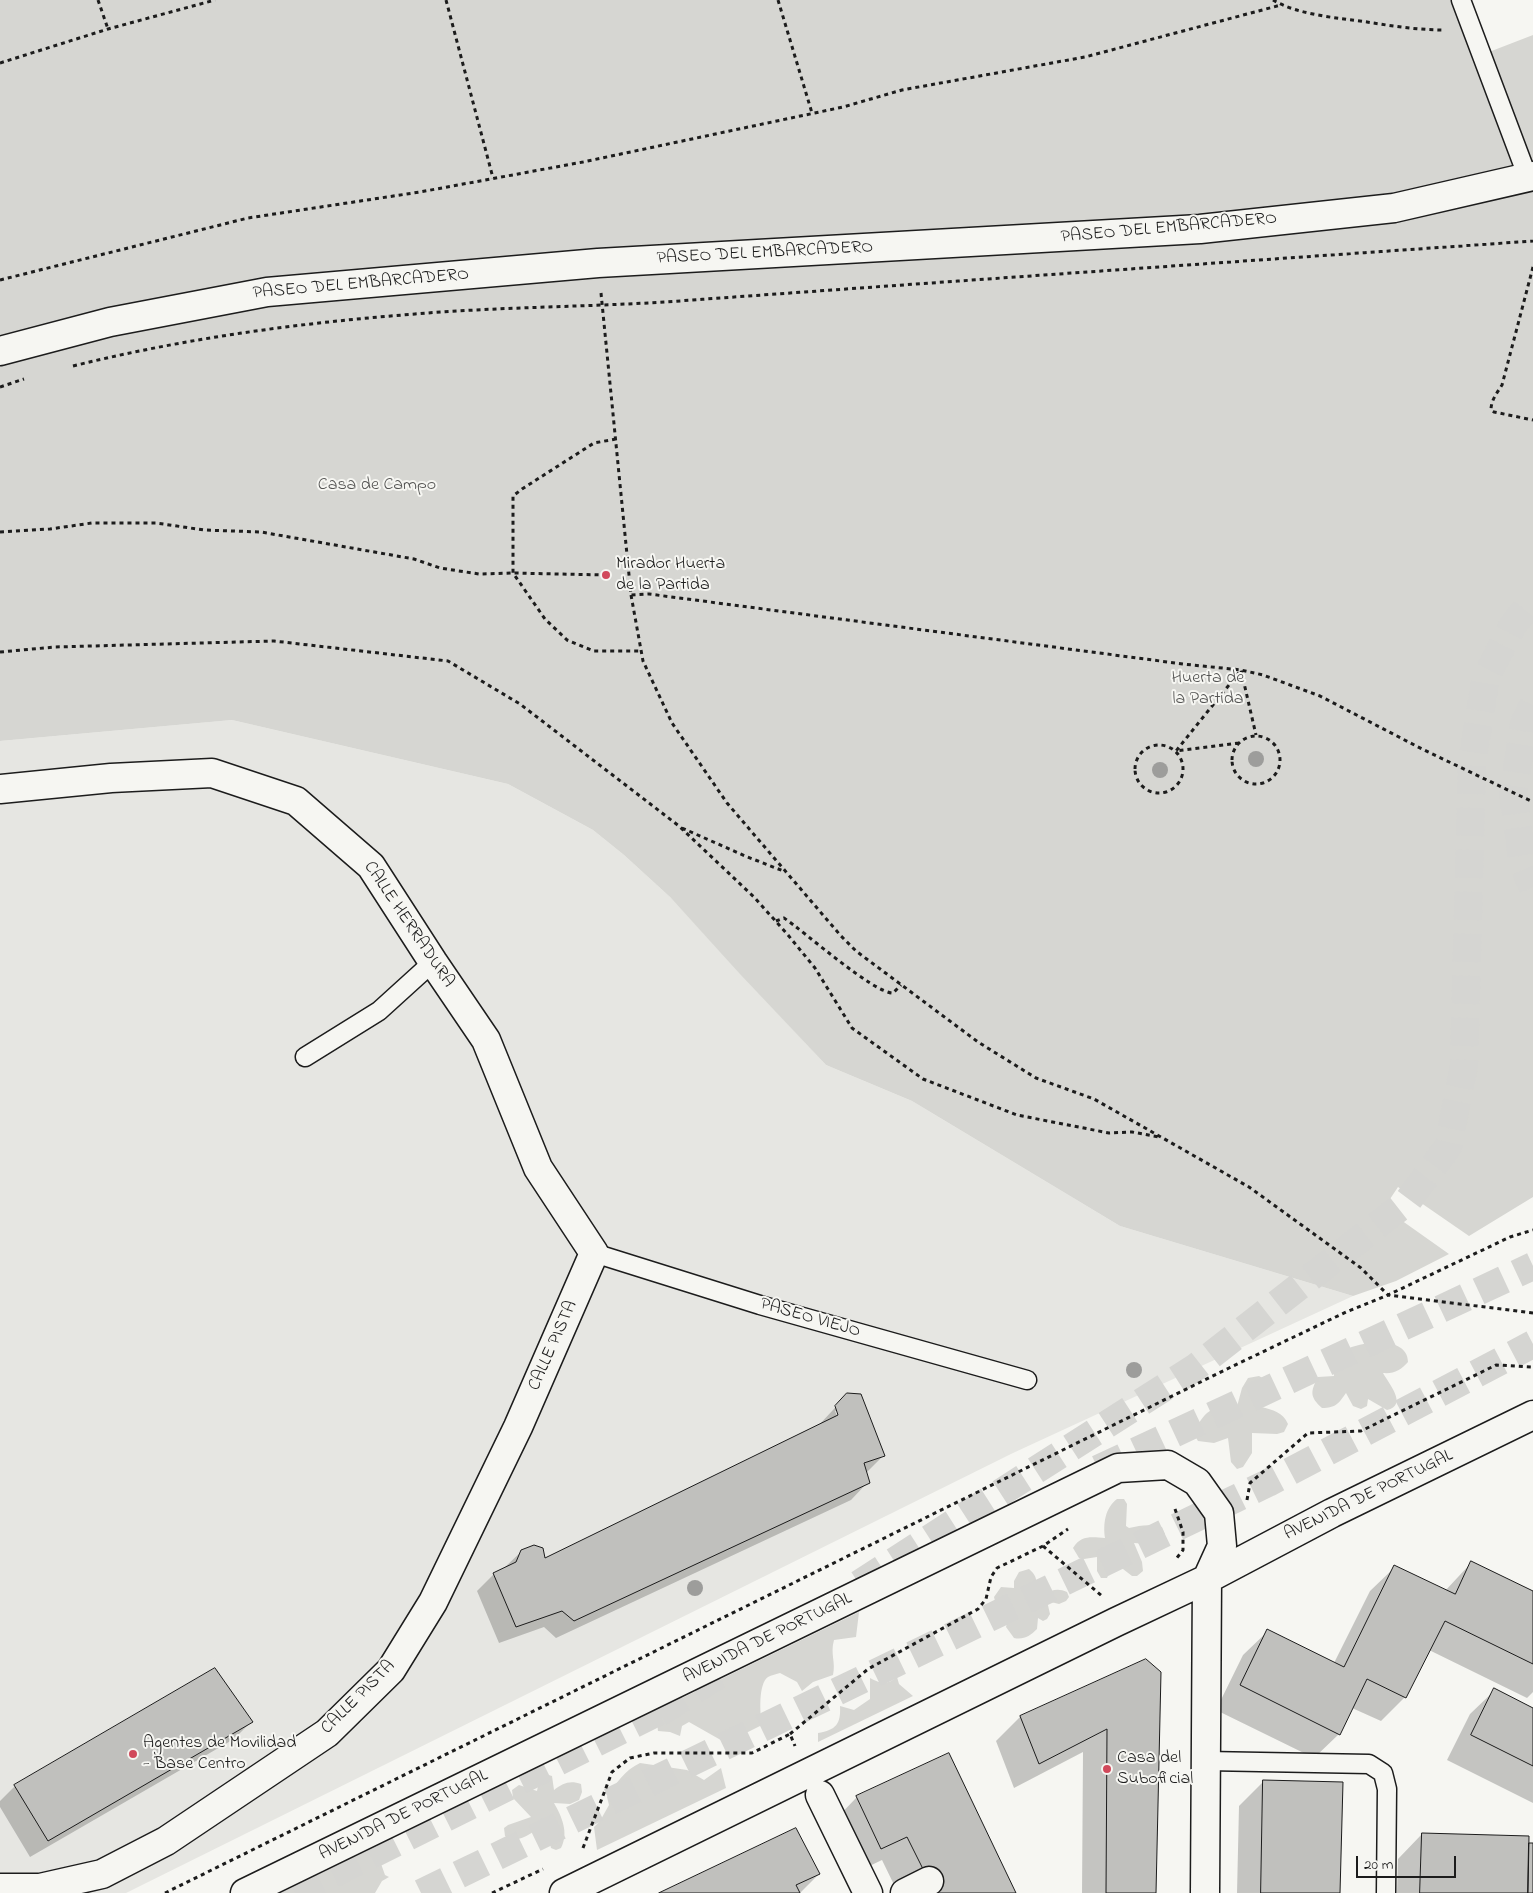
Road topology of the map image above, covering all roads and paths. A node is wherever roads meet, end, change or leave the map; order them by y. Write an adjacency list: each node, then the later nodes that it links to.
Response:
1 (98, 0): 8 (path)
2 (215, 0): 8 (path)
3 (446, 0): 13 (path)
4 (778, 0): 11 (path)
5 (1273, 0): 7 (path)
6 (1461, 0): 9 (lane)
7 (1281, 5): 9 (path); 11 (path)
8 (108, 29): 10 (path)
9 (1474, 30): 12 (lane)
10 (0, 63)
11 (812, 113): 13 (path)
12 (1530, 177): 15 (street, PASEO DEL EMBARCADERO)
13 (493, 178): 17 (path)
14 (1533, 241): 18 (path)
15 (598, 263): 18 (path); 19 (street, PASEO DEL EMBARCADERO)
16 (1533, 267): 23 (path)
17 (0, 280)
18 (603, 306): 20 (path); 24 (path)
19 (0, 351)
20 (70, 367)
21 (32, 377): 22 (path)
22 (0, 387)
23 (1533, 420)
24 (616, 440): 26 (path); 28 (path)
25 (0, 532): 26 (path)
26 (513, 572): 27 (path); 30 (path)
27 (606, 575)
28 (631, 595): 30 (path); 31 (path)
29 (0, 652): 37 (path)
30 (641, 652): 38 (path)
31 (1241, 670): 32 (path); 34 (path); 36 (path)
32 (1256, 735): 33 (path); 33 (path)
33 (1239, 743): 34 (path)
34 (1176, 751): 34 (path)
35 (0, 789): 40 (street, CALLE HERRADURA)
36 (1533, 802)
37 (679, 826): 38 (path); 39 (path)
38 (788, 872): 41 (path)
39 (776, 921): 41 (path); 43 (path)
40 (433, 962): 42 (lane); 45 (street, CALLE HERRADURA)
41 (901, 985): 43 (path)
42 (305, 1057)
43 (1158, 1137): 46 (path)
44 (1533, 1230): 46 (path)
45 (594, 1253): 49 (lane, PASEO VIEJO); 65 (street, CALLE PISTA)
46 (1388, 1295): 47 (path); 66 (path)
47 (1533, 1313)
48 (1533, 1367): 52 (path)
49 (1027, 1380)
50 (1533, 1415): 56 (street, AVENIDA DE PORTUGAL)
51 (1173, 1506): 55 (path)
52 (1246, 1509)
53 (1070, 1528): 54 (path)
54 (1042, 1546): 57 (path); 58 (path)
55 (1171, 1564)
56 (1207, 1579): 60 (street); 67 (street, AVENIDA DE PORTUGAL); 69 (street, AVENIDA DE PORTUGAL)
57 (1111, 1592)
58 (790, 1734): 59 (path); 62 (path)
59 (796, 1748)
60 (1206, 1761): 72 (street); 73 (lane)
61 (820, 1795): 70 (street)
62 (582, 1850)
63 (549, 1866): 68 (path)
64 (930, 1881): 71 (street)
65 (0, 1888)
66 (165, 1893)
67 (245, 1893)
68 (492, 1893)
69 (564, 1893)
70 (868, 1893)
71 (905, 1893)
72 (1205, 1893)
73 (1386, 1893)

